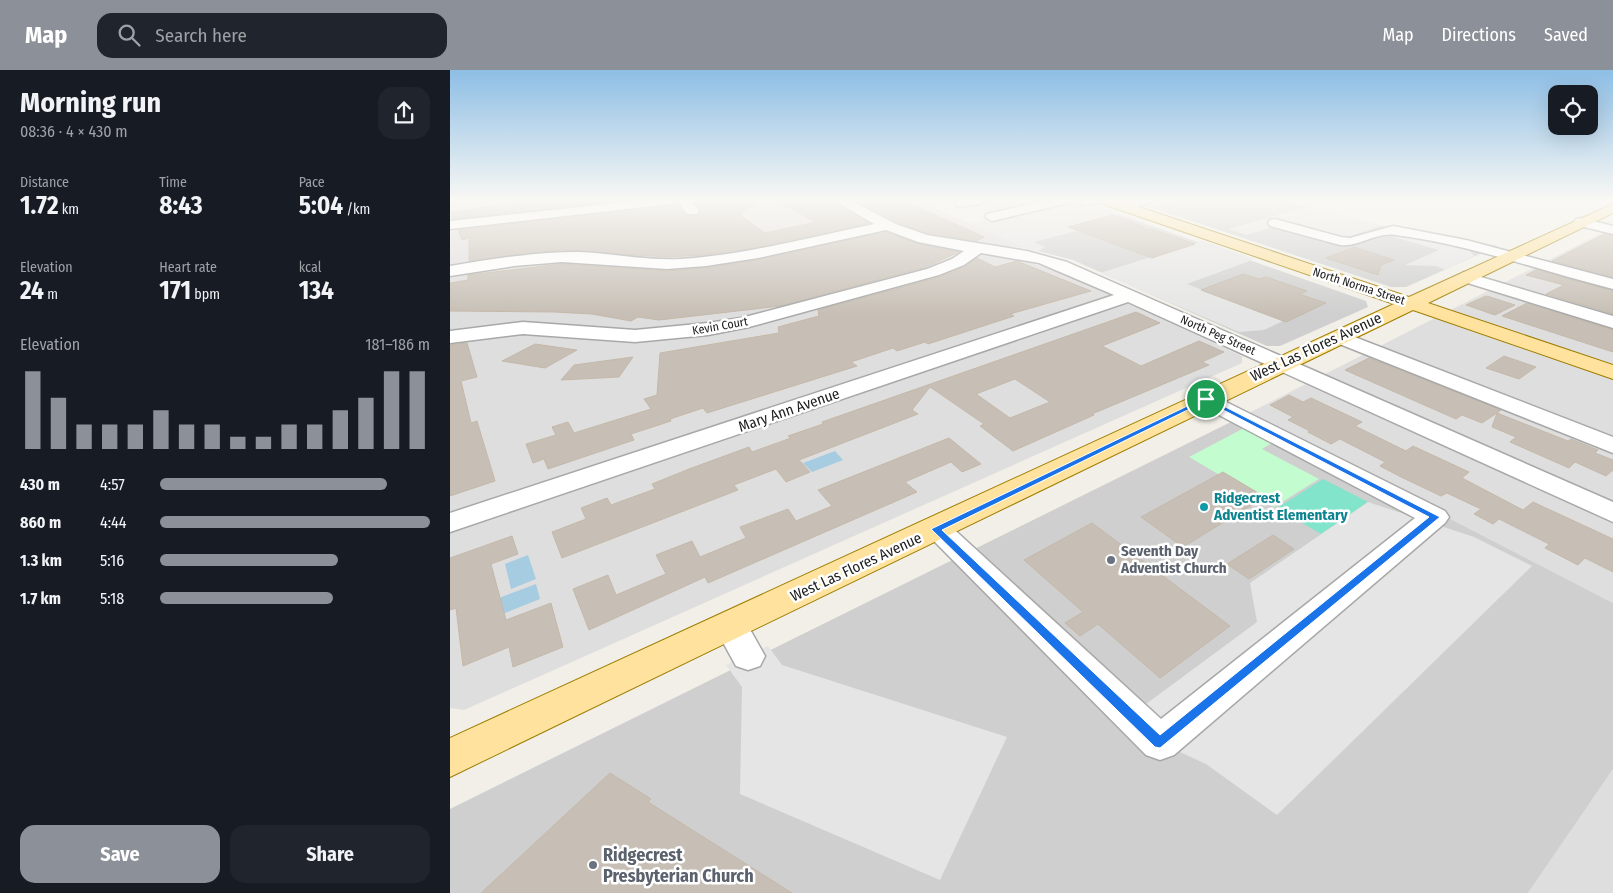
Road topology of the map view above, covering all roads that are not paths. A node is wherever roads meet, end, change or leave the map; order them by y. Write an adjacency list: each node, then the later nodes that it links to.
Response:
1 (826, 238): 10 (street)
2 (922, 238): 8 (street, North Peg Street)
3 (1212, 238): 14 (main road, North Norma Street)
4 (1331, 238): 5 (street)
5 (1361, 238)
6 (1437, 238): 9 (street)
7 (1547, 238): 9 (main road, West Las Flores Avenue)
8 (979, 248): 13 (street, North Peg Street); 17 (street, Kevin Court)
9 (1510, 256): 11 (main road, West Las Flores Avenue); 12 (street)
10 (450, 271)
11 (1464, 277): 14 (main road, West Las Flores Avenue); 15 (street)
12 (1613, 284)
13 (1128, 296): 18 (street, North Peg Street); 23 (street, Mary Ann Avenue)
14 (1410, 302): 16 (main road, West Las Flores Avenue); 19 (main road, North Norma Street)
15 (1613, 322)
16 (1339, 336): 18 (main road, West Las Flores Avenue); 21 (street)
17 (450, 337)
18 (1282, 364): 20 (main road, West Las Flores Avenue); 22 (street, North Peg Street)
19 (1613, 372)
20 (1206, 399): 24 (main road, West Las Flores Avenue); 24 (street)
21 (1613, 446)
22 (1613, 513)
23 (450, 523)
24 (936, 529): 25 (main road, West Las Flores Avenue)
25 (730, 626): 26 (street); 27 (main road, West Las Flores Avenue)
26 (748, 656)
27 (450, 758)

